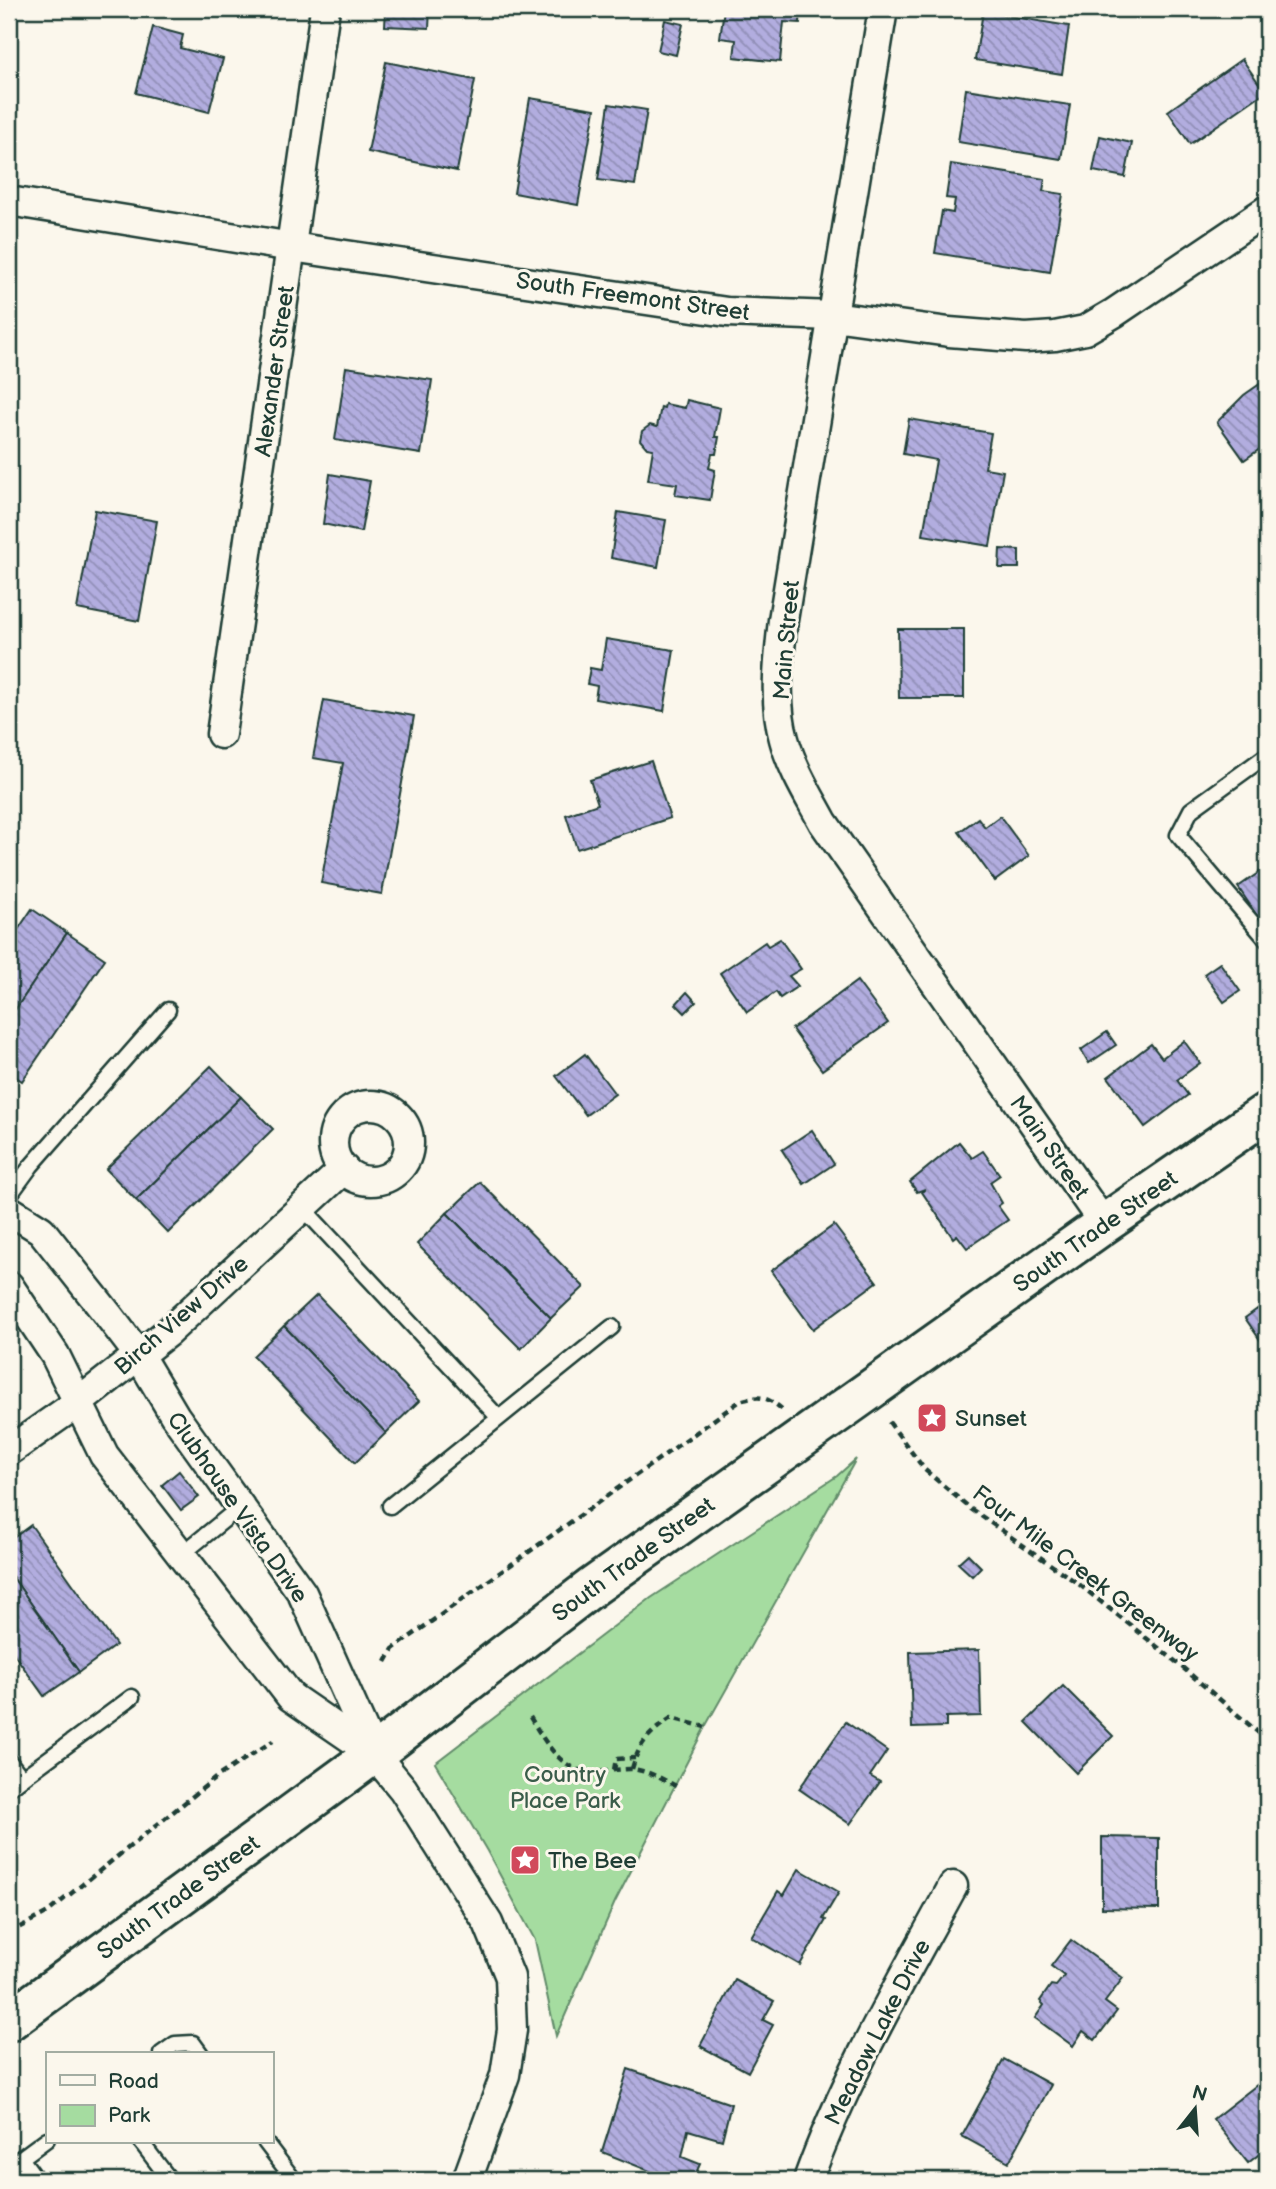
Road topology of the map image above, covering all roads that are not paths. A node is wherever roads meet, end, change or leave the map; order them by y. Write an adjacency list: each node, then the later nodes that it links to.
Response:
1 (325, 9): 5 (street, Alexander Street)
2 (883, 9): 6 (street, Main Street)
3 (9, 201): 5 (street, South Freemont Street)
4 (1267, 210): 6 (street, South Freemont Street)
5 (292, 247): 6 (street, South Freemont Street); 7 (street, Alexander Street)
6 (833, 316): 16 (street, Main Street)
7 (221, 734)
8 (1267, 755): 9 (lane)
9 (1267, 940)
10 (168, 1010): 13 (lane)
11 (1267, 1112): 16 (main road, South Trade Street)
12 (344, 1169): 14 (street, Birch View Drive)
13 (9, 1196)
14 (302, 1207): 19 (street, Birch View Drive); 21 (lane)
15 (9, 1210): 19 (street, Clubhouse Vista Drive)
16 (1104, 1224): 27 (main road, South Trade Street)
17 (9, 1286): 20 (street)
18 (612, 1327): 21 (lane)
19 (138, 1354): 20 (street, Birch View Drive); 24 (street, Clubhouse Vista Drive)
20 (79, 1402): 22 (street, Birch View Drive); 25 (street)
21 (498, 1417): 23 (lane)
22 (9, 1451)
23 (390, 1506)
24 (240, 1507): 25 (lane); 27 (street, Clubhouse Vista Drive)
25 (180, 1555): 27 (street)
26 (132, 1697): 29 (lane)
27 (374, 1754): 32 (main road, South Trade Street); 43 (street)
28 (9, 1761): 29 (lane)
29 (22, 1779): 30 (lane)
30 (9, 1788)
31 (953, 1886): 44 (street, Meadow Lake Drive)
32 (9, 2021)
33 (164, 2052): 34 (lane)
34 (200, 2052)
35 (46, 2140): 38 (lane)
36 (143, 2144): 41 (lane)
37 (267, 2144): 42 (lane)
38 (21, 2158): 39 (lane); 40 (lane)
39 (9, 2167)
40 (37, 2180)
41 (170, 2180)
42 (294, 2180)
43 (467, 2180)
44 (808, 2180)

